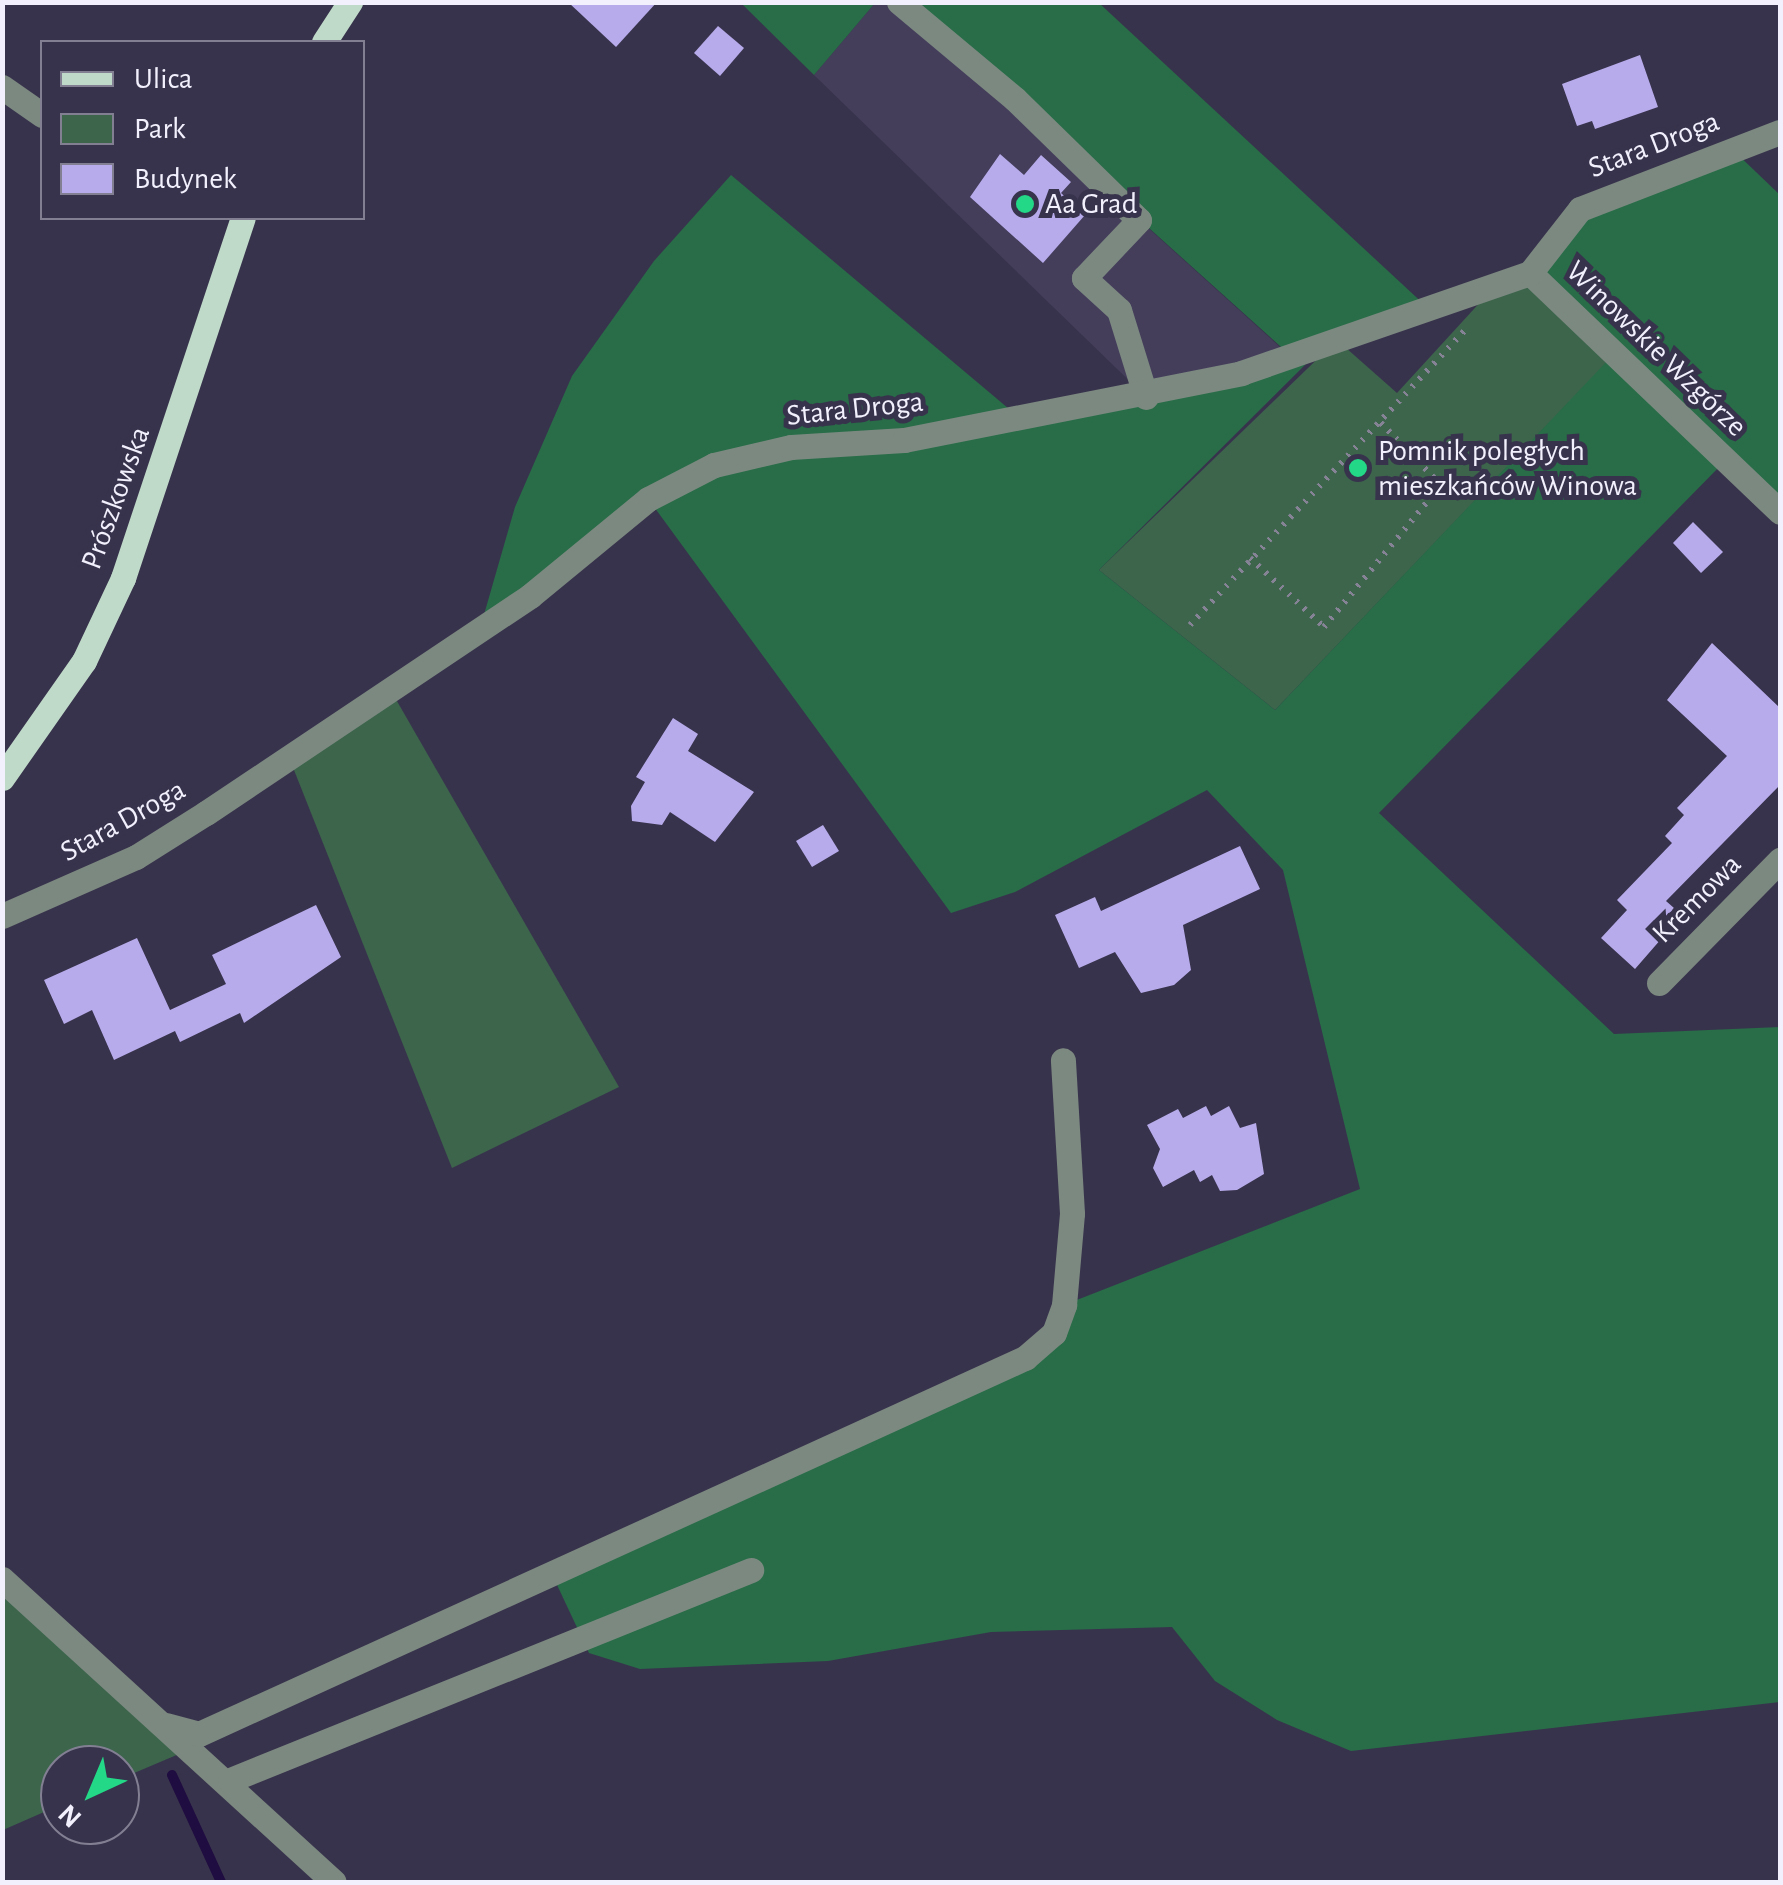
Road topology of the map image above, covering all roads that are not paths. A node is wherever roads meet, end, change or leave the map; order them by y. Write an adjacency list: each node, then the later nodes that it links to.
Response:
1 (350, 2): 3 (main road)
2 (899, 2): 9 (street)
3 (325, 40)
4 (2, 87): 5 (street)
5 (40, 113)
6 (1780, 132): 8 (street, Stara Droga)
7 (243, 220): 11 (main road, Prószkowska)
8 (1530, 273): 9 (street, Stara Droga); 10 (street, Winowskie Wzgórze)
9 (1146, 397): 13 (street, Stara Droga)
10 (1780, 512)
11 (2, 778)
12 (1780, 860): 14 (street, Kremowa)
13 (2, 916)
14 (1659, 983)
15 (1063, 1060): 18 (street)
16 (752, 1570): 19 (street)
17 (2, 1579): 18 (street)
18 (166, 1725): 19 (street)
19 (230, 1780): 20 (street)
20 (334, 1882)

